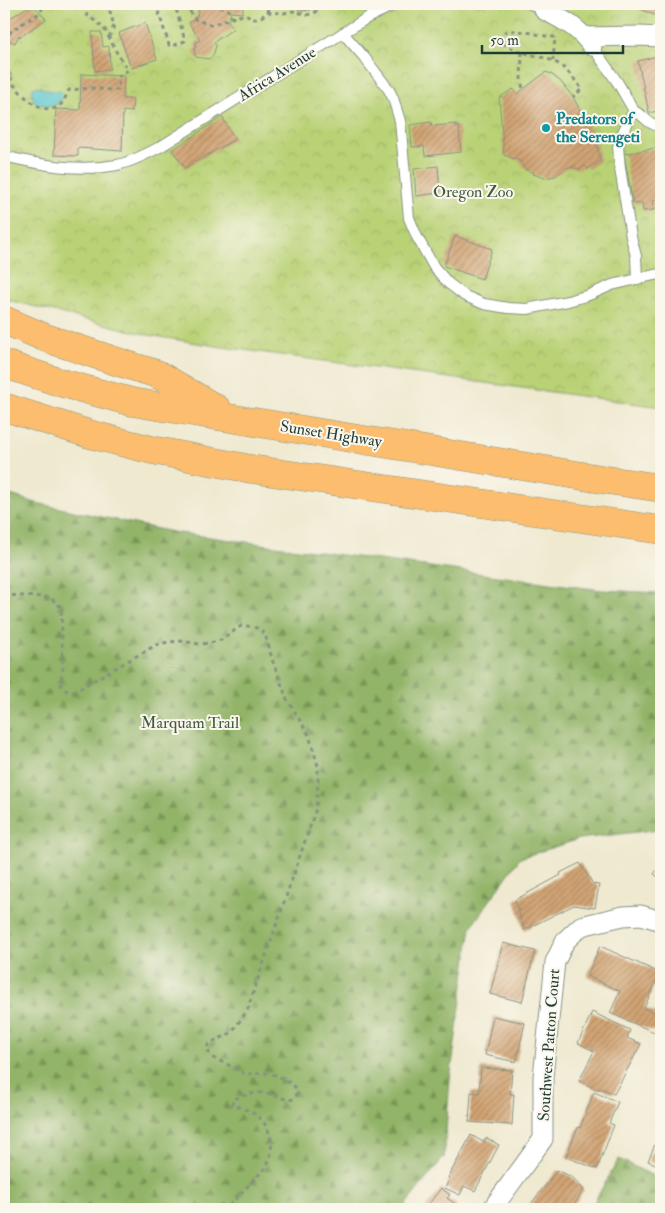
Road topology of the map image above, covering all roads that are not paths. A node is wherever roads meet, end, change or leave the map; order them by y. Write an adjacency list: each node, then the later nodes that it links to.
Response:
1 (396, 4): 3 (lane, Africa Avenue)
2 (538, 7): 4 (street)
3 (343, 33): 8 (lane, Africa Avenue); 10 (lane)
4 (584, 37): 5 (street); 6 (lane)
5 (661, 37)
6 (634, 111): 7 (lane); 10 (lane)
7 (661, 128)
8 (4, 156)
9 (661, 274): 10 (lane)
10 (637, 279)
11 (4, 320): 14 (highway)
12 (4, 364): 14 (highway, Sunset Highway)
13 (4, 408): 16 (highway)
14 (232, 418): 15 (highway, Sunset Highway)
15 (661, 488)
16 (661, 530)
17 (661, 921): 18 (street, Southwest Patton Court)
18 (492, 1209)

